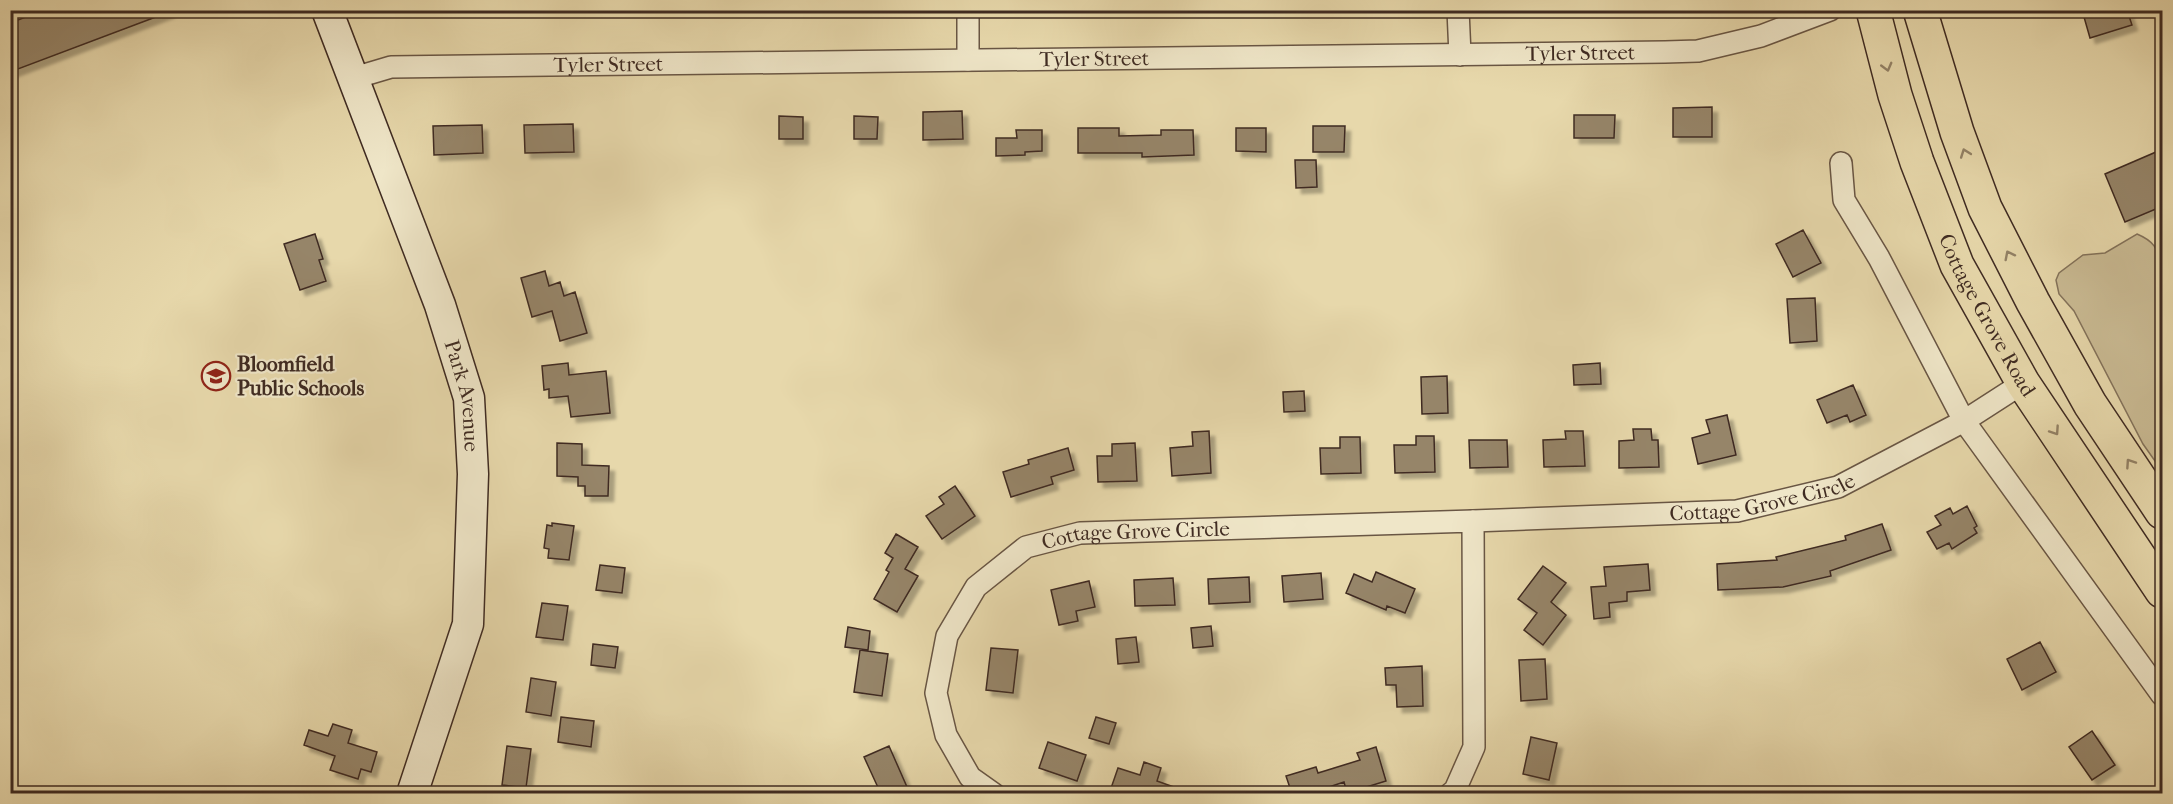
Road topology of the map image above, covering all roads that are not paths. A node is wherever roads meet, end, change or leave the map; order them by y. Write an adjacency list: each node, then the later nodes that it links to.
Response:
1 (327, 10): 9 (main road, Park Avenue)
2 (968, 10): 8 (street)
3 (1458, 10): 7 (street)
4 (1830, 10): 7 (street, Tyler Street)
5 (1873, 10): 11 (main road, Cottage Grove Road, one-way to 11)
6 (1920, 10): 13 (main road, one-way to 6)
7 (1460, 55): 8 (street, Tyler Street)
8 (968, 60): 9 (street, Tyler Street)
9 (354, 78): 17 (main road, Park Avenue)
10 (1841, 163): 12 (street)
11 (2023, 382): 12 (street, Cottage Grove Circle); 15 (main road, Cottage Grove Road, one-way to 15)
12 (1964, 421): 14 (street, Cottage Grove Circle); 16 (street)
13 (2163, 512)
14 (1473, 521): 18 (street, Cottage Grove Circle); 19 (street)
15 (2163, 591)
16 (2163, 695)
17 (412, 794)
18 (994, 794)
19 (1450, 794)

